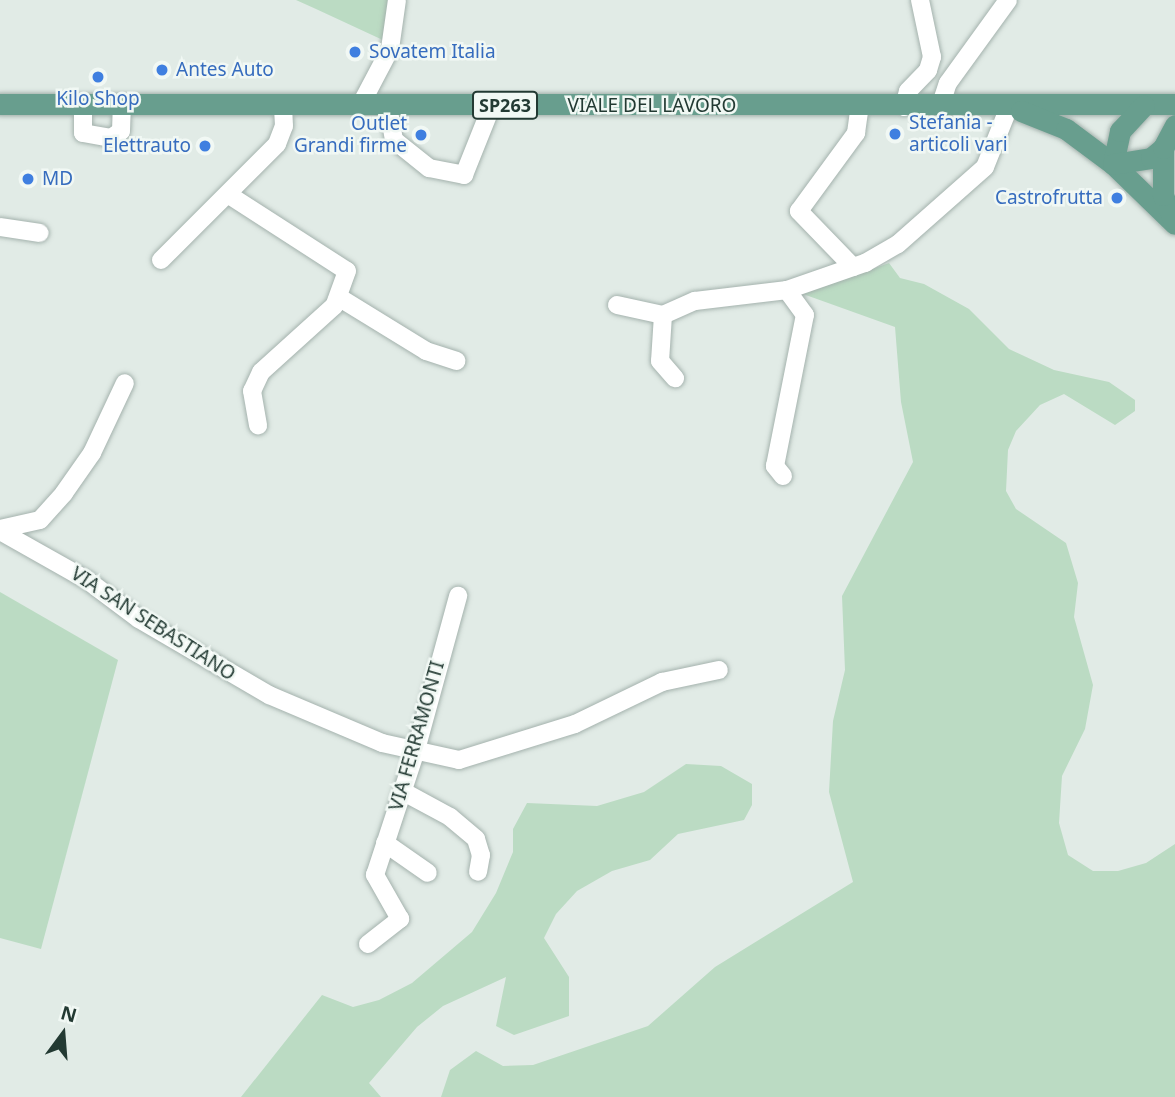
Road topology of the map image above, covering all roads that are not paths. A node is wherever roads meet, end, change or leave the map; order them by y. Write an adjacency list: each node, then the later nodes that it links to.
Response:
1 (397, 0): 10 (street)
2 (920, 0): 14 (street)
3 (1008, 0): 15 (street)
4 (0, 104): 7 (main road, VIALE DEL LAVORO / SP263)
5 (1144, 105): 6 (main road, SP263); 16 (main road, SP263); 19 (main road)
6 (1175, 105)
7 (83, 106): 8 (main road, VIALE DEL LAVORO / SP263); 8 (street)
8 (122, 106): 9 (main road, VIALE DEL LAVORO / SP263)
9 (283, 106): 10 (main road, VIALE DEL LAVORO / SP263); 20 (street)
10 (359, 106): 11 (main road, VIALE DEL LAVORO / SP263)
11 (388, 106): 12 (main road, VIALE DEL LAVORO / SP263); 12 (street)
12 (492, 106): 13 (main road, VIALE DEL LAVORO / SP263)
13 (860, 106): 14 (main road, VIALE DEL LAVORO / SP263); 25 (street)
14 (904, 107): 15 (main road, VIALE DEL LAVORO / SP263)
15 (940, 107): 16 (main road, VIALE DEL LAVORO / SP263)
16 (1009, 107): 19 (main road); 25 (street)
17 (1175, 125): 18 (main road)
18 (1163, 148): 19 (main road); 21 (main road)
19 (1114, 164): 21 (main road)
20 (229, 195): 24 (street); 27 (street)
21 (1175, 224)
22 (0, 227): 23 (street)
23 (40, 233)
24 (161, 260)
25 (853, 267): 26 (street)
26 (786, 289): 29 (street); 34 (street)
27 (340, 299): 30 (street); 33 (street)
28 (617, 305): 29 (street)
29 (663, 315): 31 (street)
30 (456, 362)
31 (675, 378)
32 (125, 383): 35 (street)
33 (258, 425)
34 (783, 475)
35 (0, 530): 38 (street, VIA SAN SEBASTIANO)
36 (458, 596): 38 (street, VIA FERRAMONTI)
37 (719, 670): 38 (street, VIA SAN SEBASTIANO)
38 (414, 755): 39 (street); 40 (street, VIA FERRAMONTI)
39 (433, 764)
40 (402, 791): 41 (street, VIA FERRAMONTI); 42 (street)
41 (385, 843): 43 (street); 44 (street, VIA FERRAMONTI)
42 (478, 872)
43 (428, 873)
44 (368, 944)

